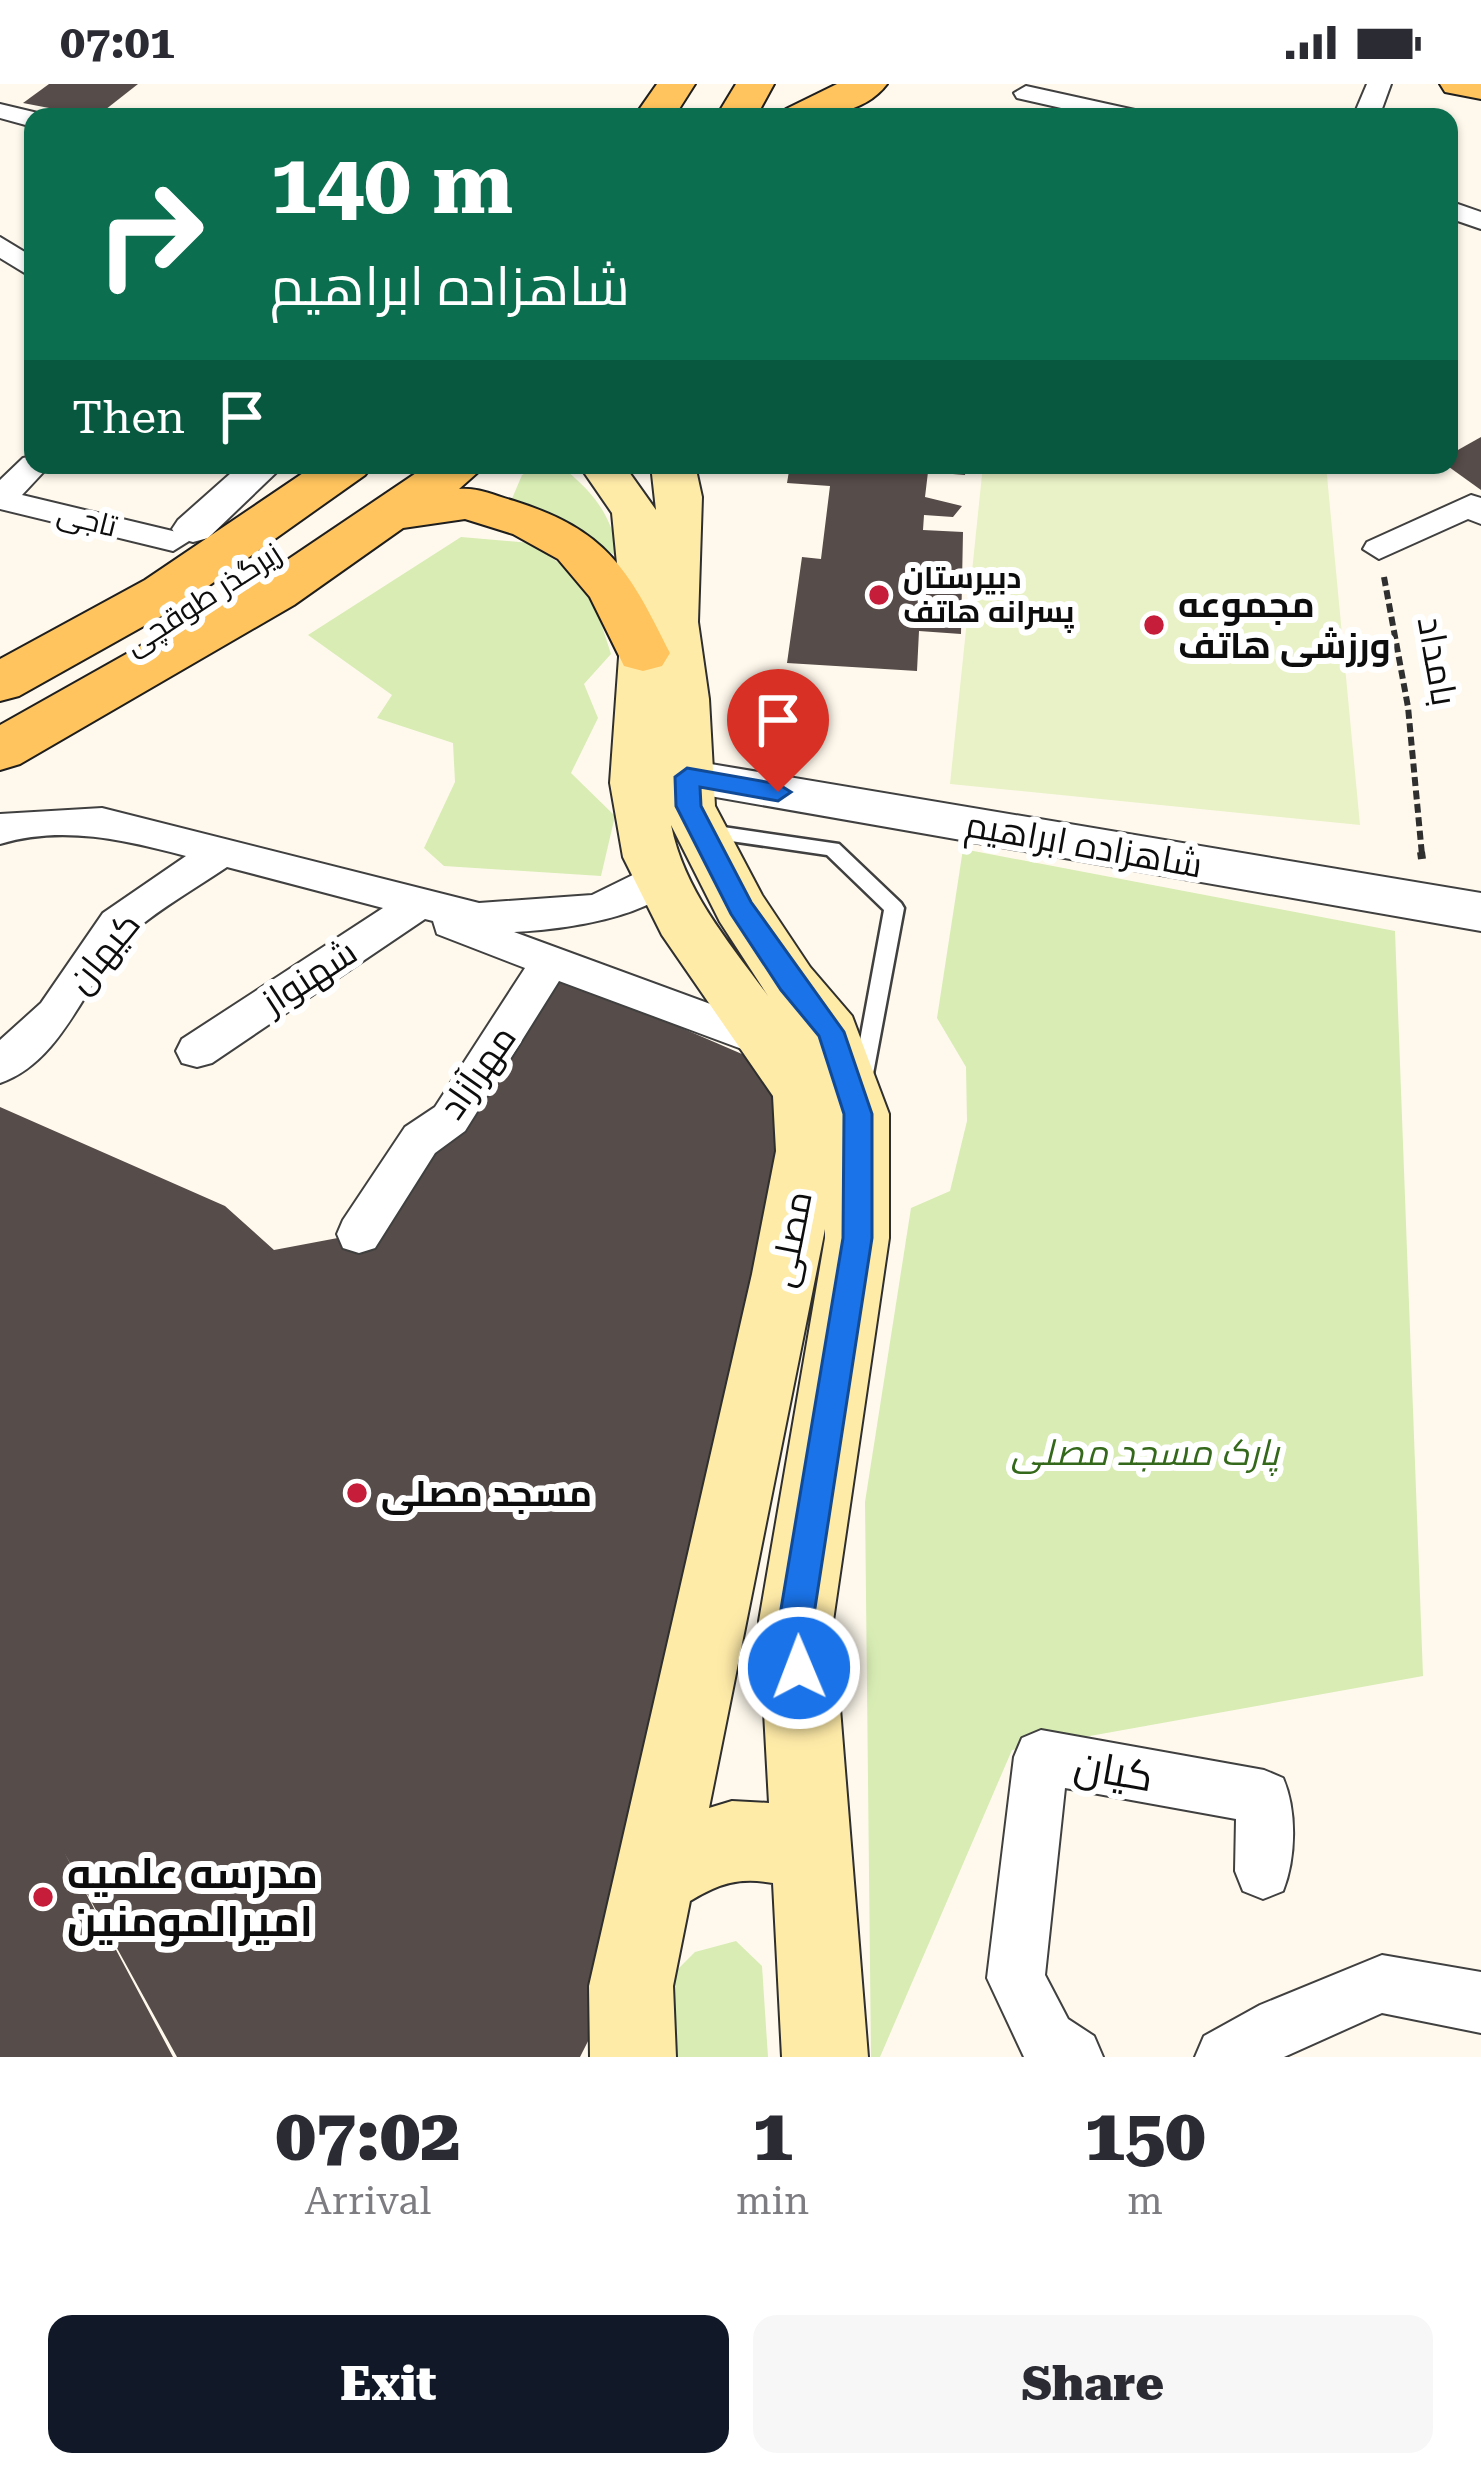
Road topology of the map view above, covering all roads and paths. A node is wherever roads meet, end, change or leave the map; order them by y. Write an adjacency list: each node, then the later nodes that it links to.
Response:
1 (19, 84): 7 (street)
2 (716, 84): 8 (main road)
3 (868, 84): 9 (main road)
4 (1460, 84): 5 (main road)
5 (1481, 87)
6 (1026, 93): 10 (street)
7 (0, 98)
8 (665, 104)
9 (819, 108)
10 (1094, 108)
11 (25, 474): 19 (street)
12 (254, 474): 21 (street)
13 (274, 474): 21 (main road)
14 (335, 474): 25 (main road)
15 (438, 474): 18 (main road)
16 (607, 474): 24 (main road, مصلی)
17 (675, 474): 28 (main road, مصلی)
18 (396, 490): 24 (main road); 26 (main road, زیرگذر طوقچی); 27 (main road)
19 (0, 499): 21 (street, تاجی)
20 (1481, 514): 22 (street)
21 (183, 535): 23 (main road)
22 (1378, 549): 32 (path, بامداد)
23 (0, 641)
24 (643, 653): 28 (main road, مصلی)
25 (0, 683)
26 (0, 721)
27 (0, 750)
28 (683, 828): 31 (street); 32 (street, شاهزاده ابراهیم); 35 (main road, مصلی); 38 (main road, مصلی); 38 (lane)
29 (0, 830): 30 (street)
30 (219, 854): 31 (street); 37 (street, کیهان)
31 (421, 902): 34 (street); 36 (street, شهنواز)
32 (1426, 902): 33 (street, شاهزاده ابراهیم)
33 (1481, 912)
34 (549, 964): 35 (street); 39 (street, مهرآزاد)
35 (769, 1043): 42 (main road, مصلی)
36 (197, 1051)
37 (0, 1066)
38 (858, 1114): 40 (main road, مصلی)
39 (359, 1234)
40 (814, 1857): 42 (main road); 47 (main road, مصلی)
41 (1263, 1871): 48 (street, کیان)
42 (656, 1876): 43 (main road, مصلی)
43 (631, 1986): 45 (street); 46 (main road, مصلی)
44 (1479, 2002): 49 (street)
45 (600, 2057)
46 (633, 2057)
47 (825, 2057)
48 (1073, 2057)
49 (1225, 2057)

